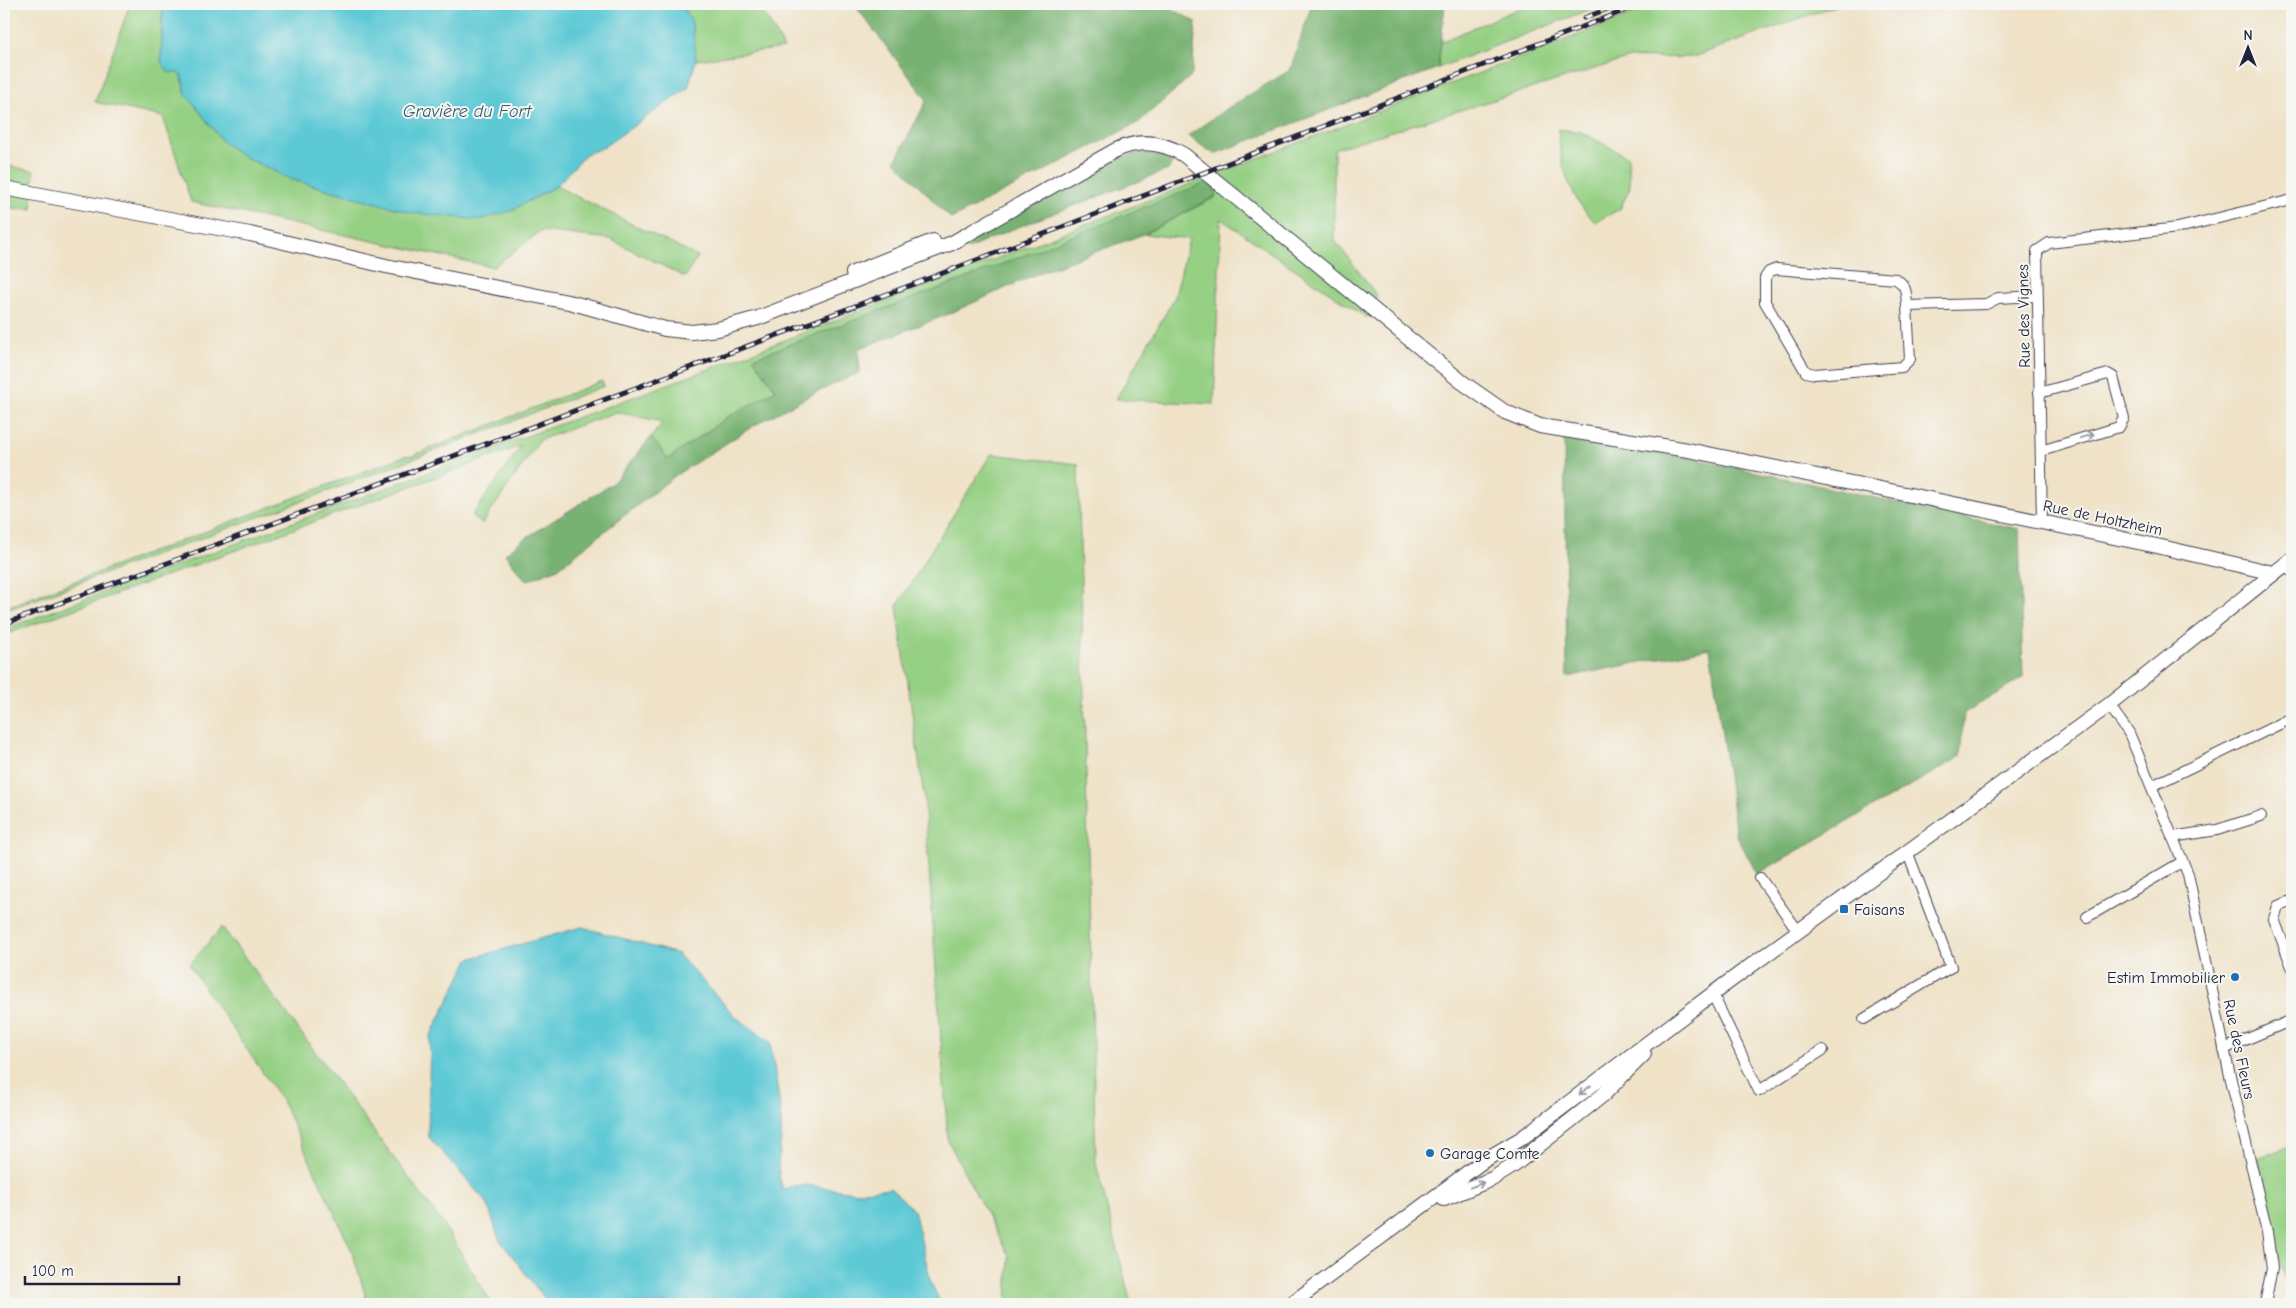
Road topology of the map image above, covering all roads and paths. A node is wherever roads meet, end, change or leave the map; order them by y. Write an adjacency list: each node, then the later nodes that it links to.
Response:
1 (4, 188): 4 (main road)
2 (4, 197): 4 (main road)
3 (2292, 201): 5 (street, Rue des Vignes)
4 (87, 203): 9 (main road, Rue de Holtzheim)
5 (2037, 296): 6 (street); 7 (street, Rue des Vignes)
6 (1907, 306): 6 (street)
7 (2039, 393): 8 (street, Rue des Vignes); 8 (street, one-way to 7)
8 (2041, 451): 9 (street, Rue des Vignes)
9 (2042, 522): 10 (main road, Rue de Holtzheim)
10 (2286, 567): 11 (main road)
11 (2109, 705): 13 (street, Rue des Fleurs); 16 (main road)
12 (2292, 718): 13 (street)
13 (2152, 786): 15 (street, Rue des Fleurs)
14 (2261, 816): 15 (street)
15 (2172, 837): 17 (street, Rue des Fleurs)
16 (1907, 851): 21 (main road); 24 (street)
17 (2182, 862): 20 (street); 26 (street, Rue des Fleurs)
18 (1760, 878): 21 (street)
19 (2292, 901): 22 (street)
20 (2087, 917)
21 (1798, 931): 23 (main road)
22 (2292, 967)
23 (1710, 995): 27 (street); 28 (main road)
24 (1864, 1019)
25 (2292, 1020): 26 (street)
26 (2224, 1049): 35 (street, Rue des Fleurs)
27 (1824, 1050)
28 (1609, 1080): 29 (main road, one-way to 29); 30 (main road)
29 (1552, 1115): 30 (main road); 31 (main road)
30 (1562, 1127): 32 (main road)
31 (1529, 1133): 32 (main road); 33 (main road)
32 (1538, 1146): 33 (main road, one-way to 32)
33 (1417, 1212): 34 (main road)
34 (1291, 1304)
35 (2265, 1304)

